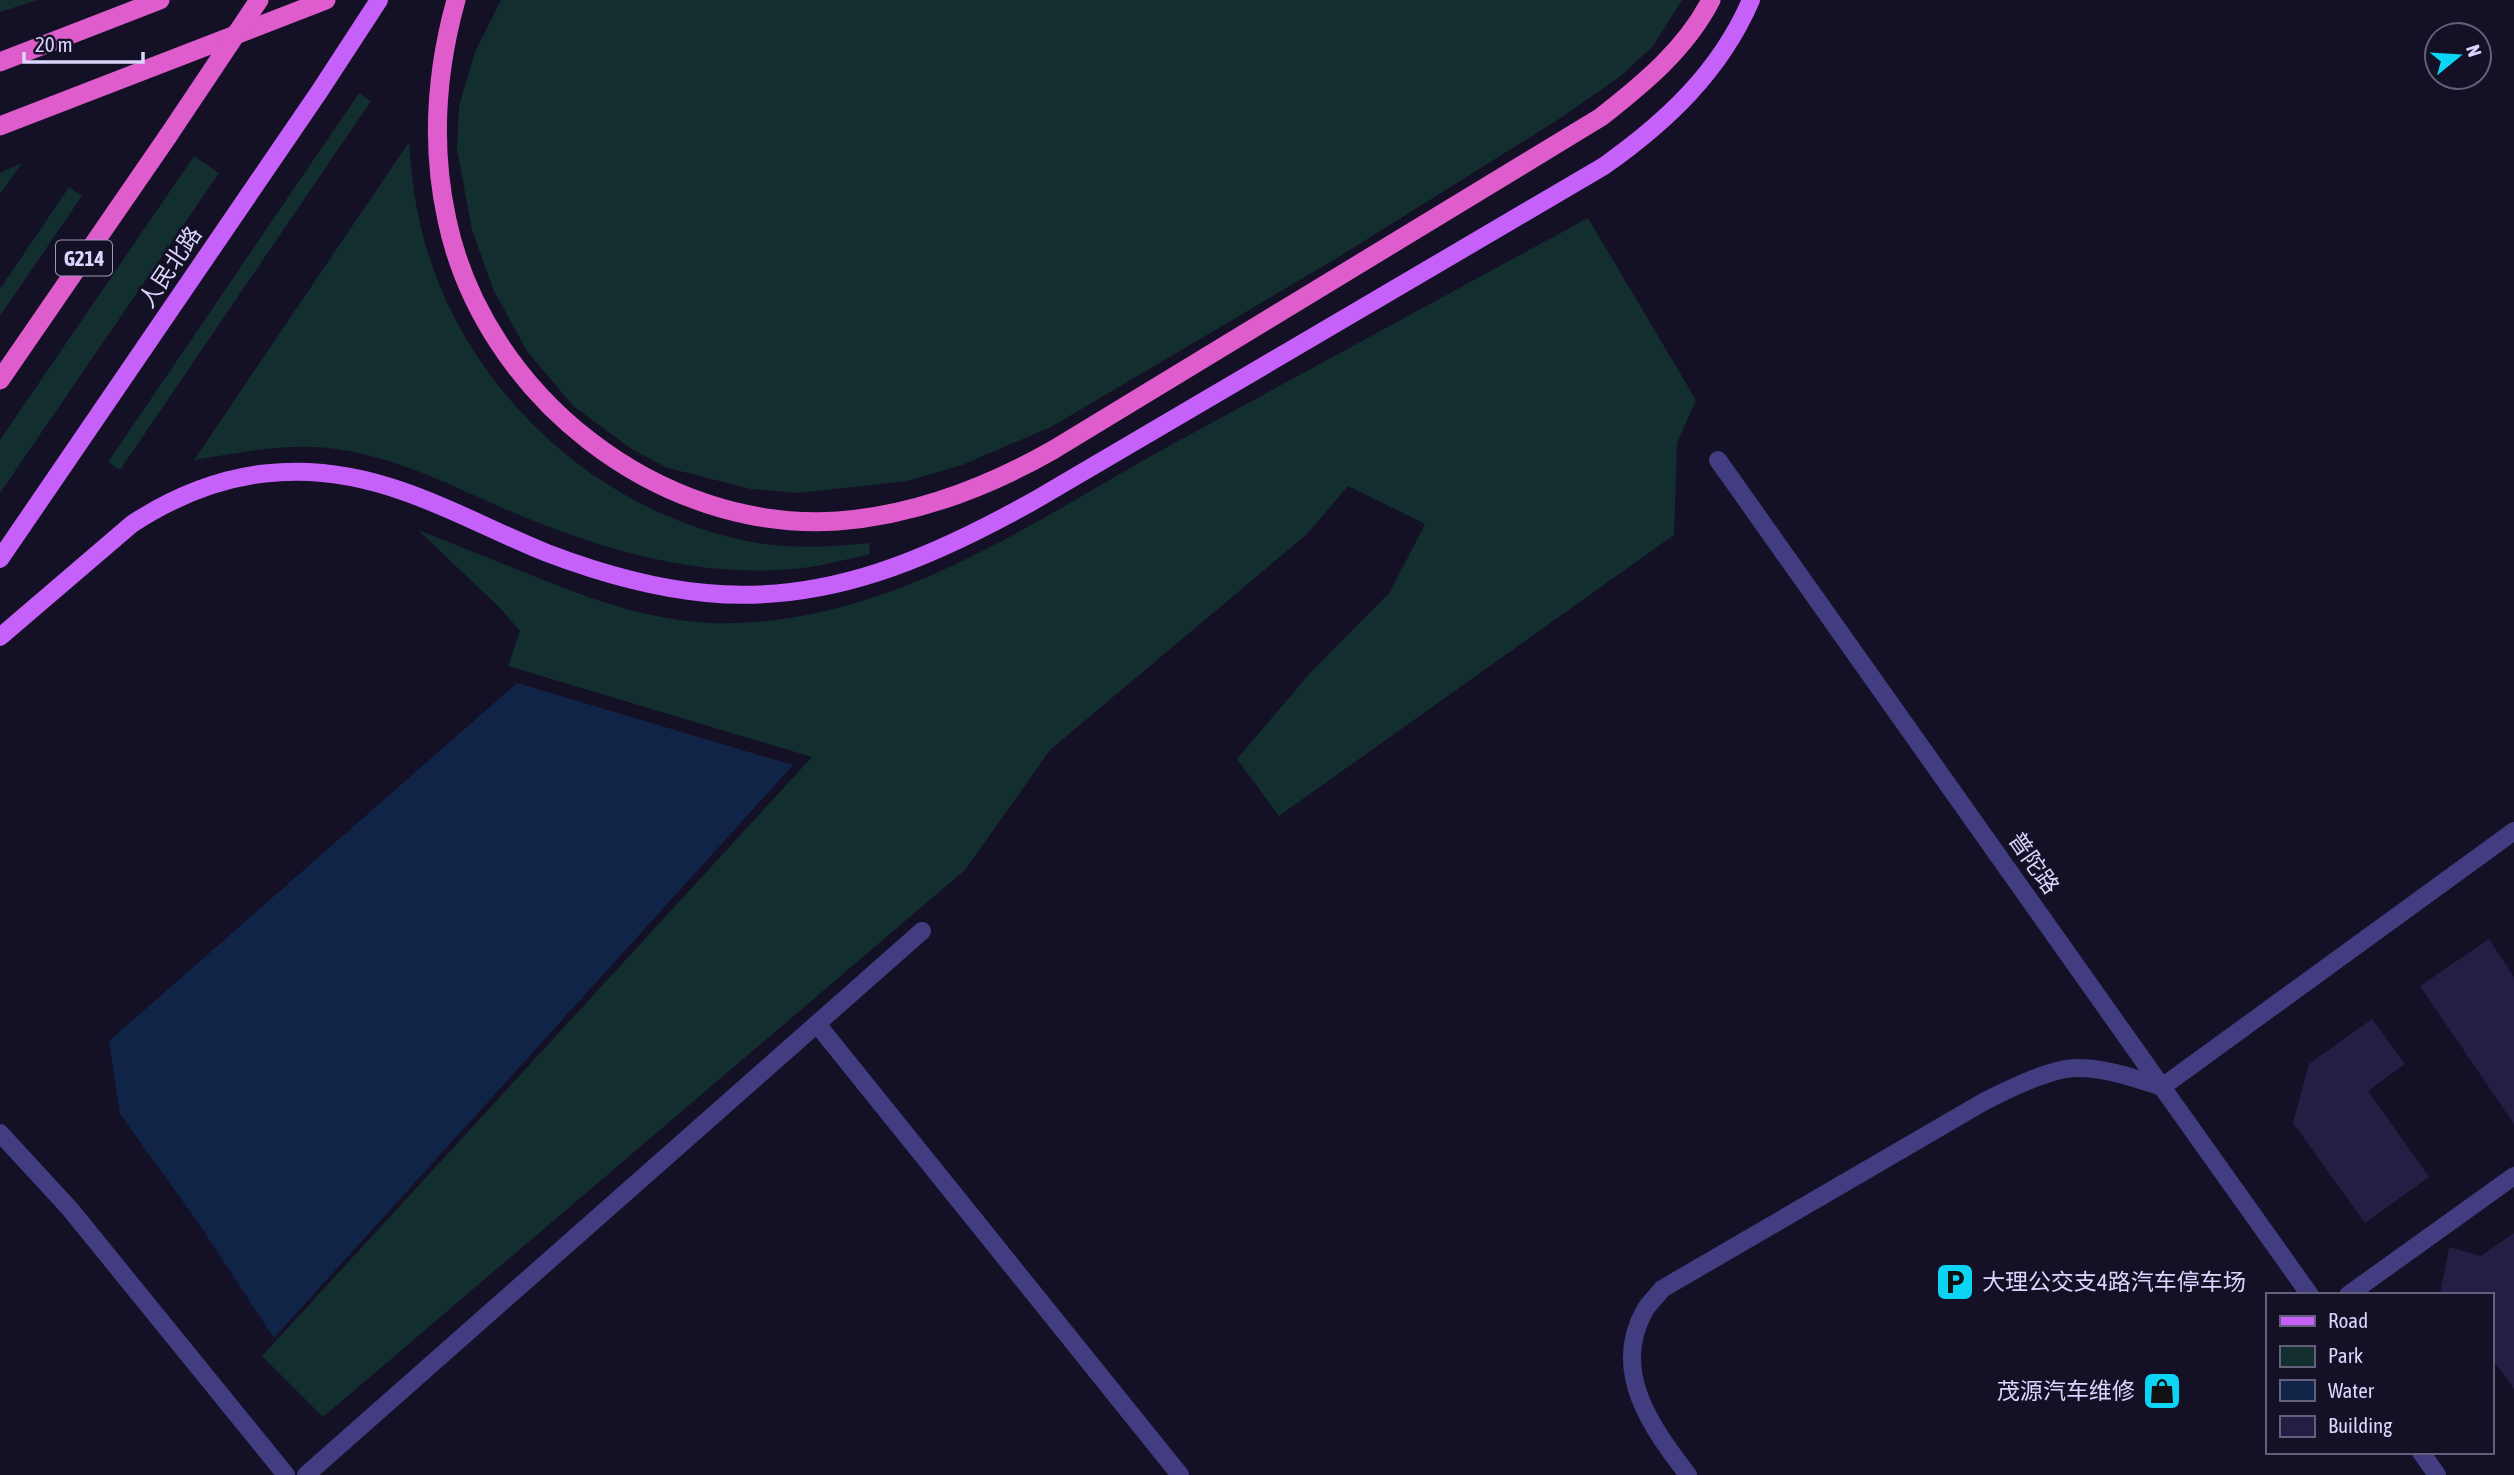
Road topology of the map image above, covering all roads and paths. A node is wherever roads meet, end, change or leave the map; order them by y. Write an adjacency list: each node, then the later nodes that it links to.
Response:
1 (160, 0): 8 (highway)
2 (260, 0): 10 (highway, G214, bridge)
3 (327, 0): 9 (highway)
4 (379, 0): 12 (main road, 人民北路)
5 (456, 0): 6 (highway)
6 (1711, 0)
7 (1751, 0): 13 (main road)
8 (0, 62)
9 (0, 126)
10 (0, 380)
11 (1718, 460): 17 (street, 普陀路)
12 (0, 559)
13 (0, 637)
14 (2514, 831): 17 (street)
15 (922, 931): 16 (street)
16 (817, 1024): 24 (street); 25 (street)
17 (2162, 1087): 20 (street, 普陀路); 26 (street)
18 (0, 1133): 23 (street)
19 (2514, 1176): 21 (street)
20 (2309, 1293)
21 (2351, 1293)
22 (2422, 1454): 27 (street)
23 (286, 1475)
24 (306, 1475)
25 (1180, 1475)
26 (1688, 1475)
27 (2437, 1475)

